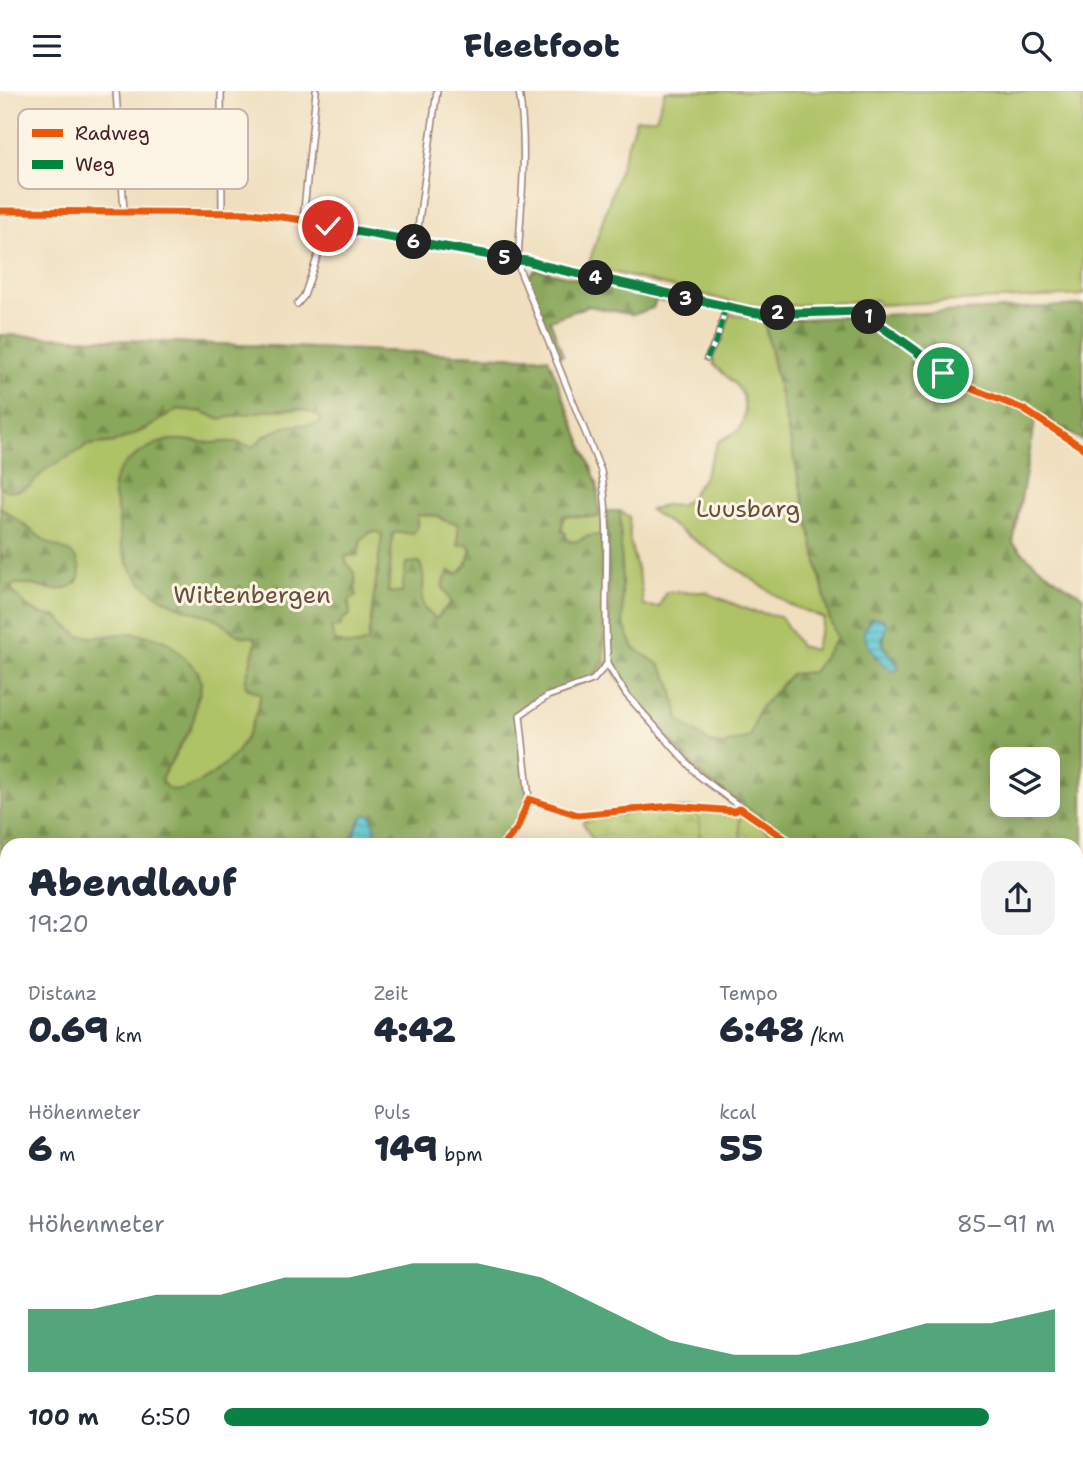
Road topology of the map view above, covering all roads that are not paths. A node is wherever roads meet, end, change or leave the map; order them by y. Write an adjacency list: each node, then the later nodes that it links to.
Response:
1 (116, 91): 6 (street)
2 (221, 91): 7 (street)
3 (316, 91): 13 (street)
4 (437, 91): 15 (street)
5 (519, 91): 16 (street)
6 (117, 109)
7 (221, 109)
8 (123, 189): 11 (street)
9 (222, 189): 12 (street)
10 (0, 211): 11 (street)
11 (124, 211): 12 (street)
12 (222, 213): 13 (street)
13 (303, 220): 14 (street)
14 (328, 226): 15 (street); 17 (street)
15 (416, 242): 16 (street)
16 (518, 260): 18 (street); 21 (street)
17 (297, 304)
18 (726, 307): 19 (street); 20 (street)
19 (707, 358)
20 (1083, 448)
21 (607, 664): 22 (street); 25 (street)
22 (529, 799): 23 (street); 24 (street)
23 (672, 806)
24 (509, 838)
25 (784, 838)

